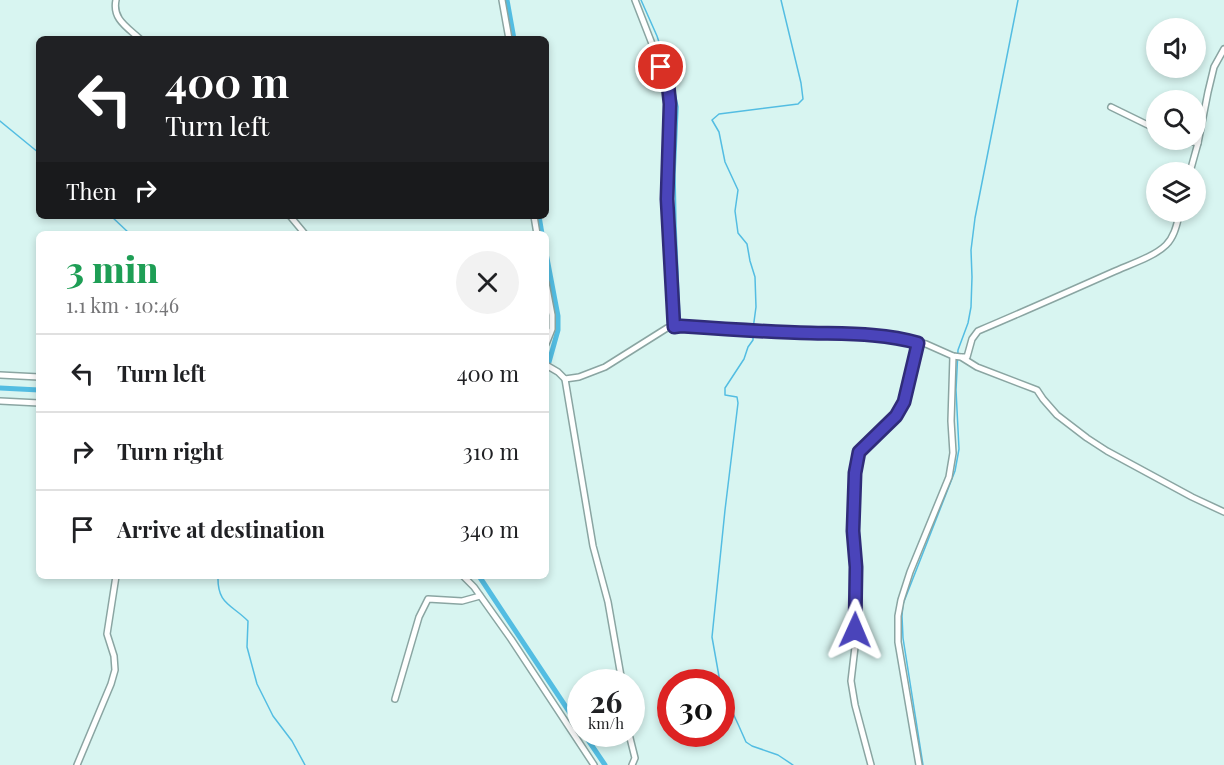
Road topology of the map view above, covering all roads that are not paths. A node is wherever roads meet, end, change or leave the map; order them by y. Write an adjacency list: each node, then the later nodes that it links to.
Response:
1 (116, 0): 4 (street)
2 (502, 0): 5 (street)
3 (635, 0): 14 (street)
4 (137, 36)
5 (508, 36)
6 (1224, 49): 7 (street)
7 (1206, 102)
8 (1111, 107): 9 (street)
9 (1146, 124)
10 (295, 221): 12 (street)
11 (1177, 222): 18 (street)
12 (303, 231)
13 (549, 302): 15 (street)
14 (674, 327): 16 (street); 22 (street)
15 (549, 336)
16 (918, 343): 17 (street); 35 (street)
17 (954, 356): 18 (street); 36 (street)
18 (961, 357): 25 (street)
19 (549, 367): 22 (street)
20 (0, 375): 21 (street)
21 (36, 377)
22 (566, 379): 29 (street)
23 (0, 401): 24 (street)
24 (36, 403)
25 (1224, 512)
26 (116, 579): 32 (street)
27 (466, 579): 28 (street)
28 (480, 596): 30 (street); 33 (street)
29 (620, 669)
30 (395, 699)
31 (632, 747): 34 (street)
32 (77, 765)
33 (594, 765)
34 (632, 765)
35 (871, 765)
36 (919, 765)

